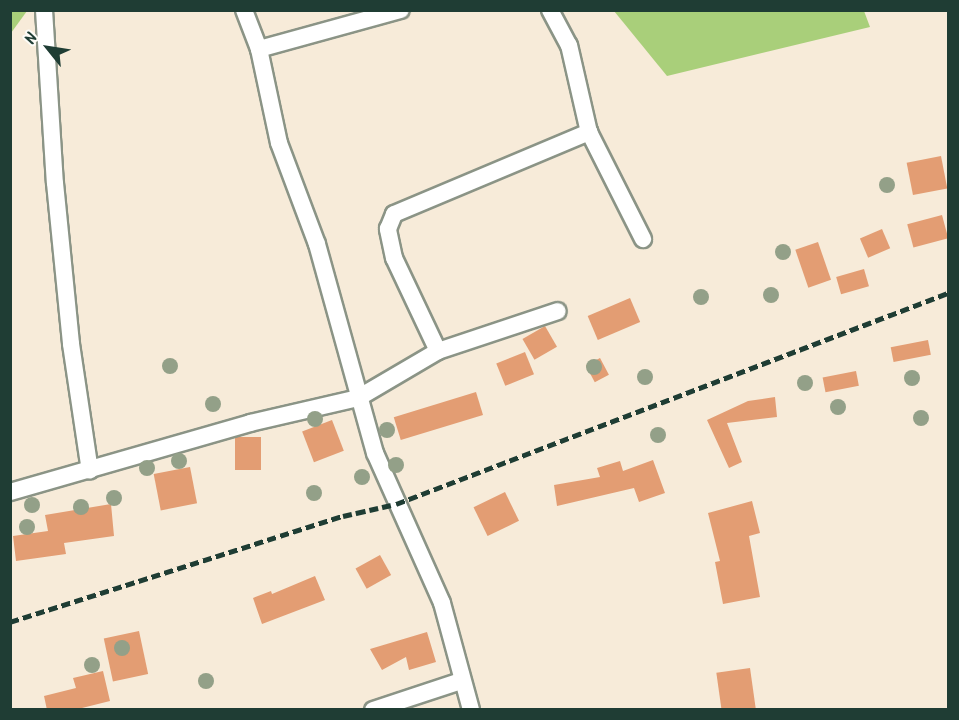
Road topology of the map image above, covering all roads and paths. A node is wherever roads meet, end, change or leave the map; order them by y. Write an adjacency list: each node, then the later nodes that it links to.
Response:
1 (44, 10): 11 (street)
2 (244, 10): 5 (street)
3 (400, 10): 5 (street)
4 (550, 10): 6 (street)
5 (259, 49): 10 (street)
6 (589, 132): 7 (street); 9 (street)
7 (643, 238)
8 (558, 311): 9 (street)
9 (438, 351): 10 (street)
10 (358, 398): 11 (street); 13 (street)
11 (90, 471): 12 (street)
12 (10, 492)
13 (461, 681): 14 (street); 15 (street)
14 (373, 710)
15 (471, 710)

